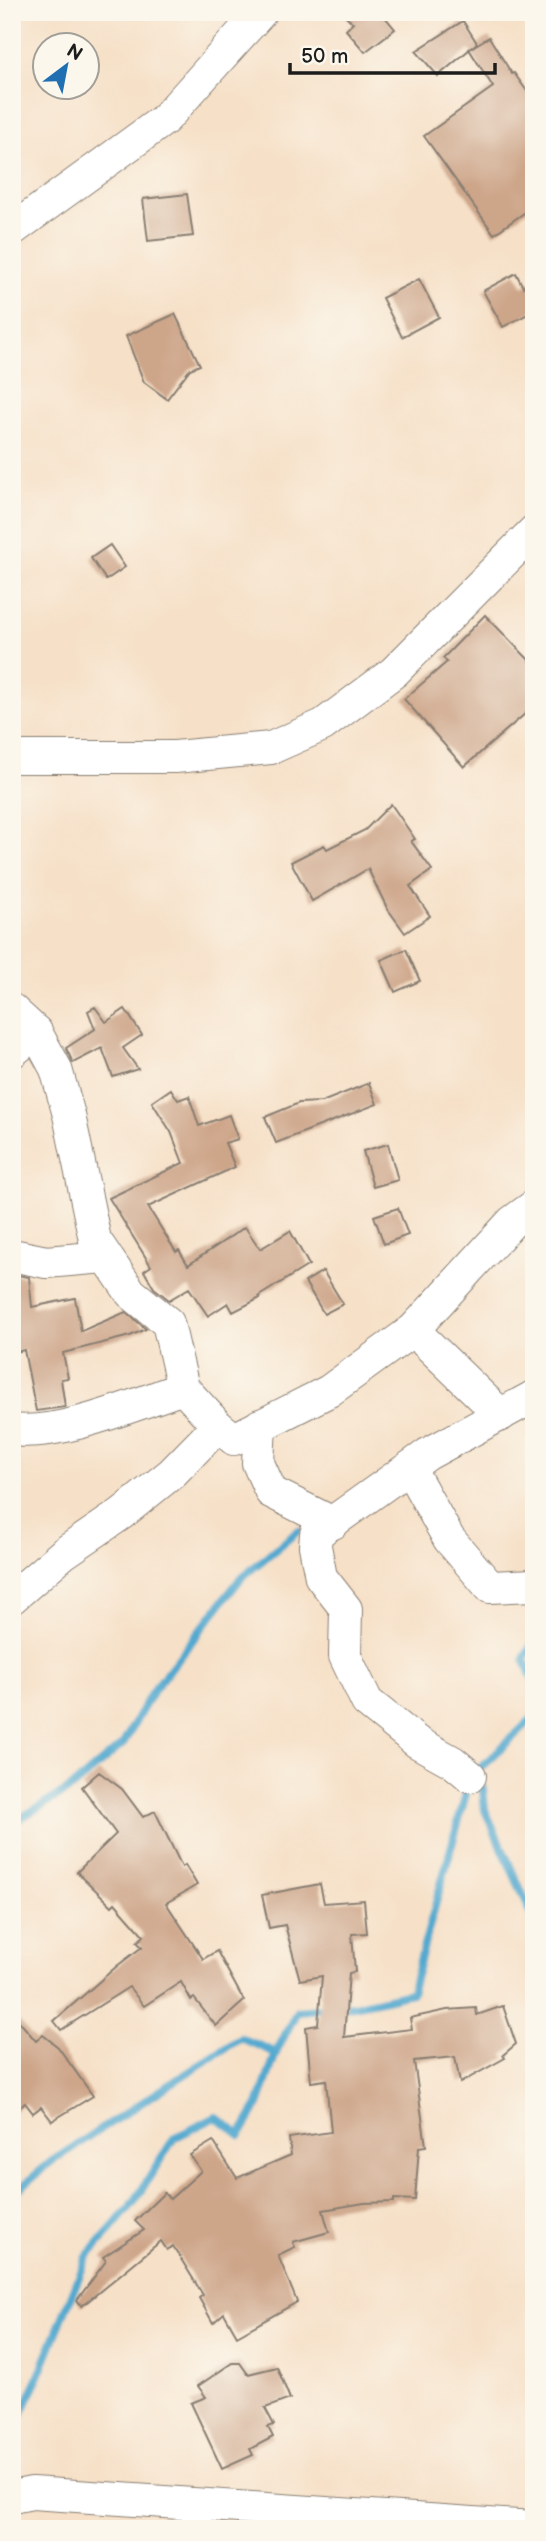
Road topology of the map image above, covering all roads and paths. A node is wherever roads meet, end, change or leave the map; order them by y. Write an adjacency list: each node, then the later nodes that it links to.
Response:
1 (261, 12): 2 (street)
2 (12, 230)
3 (534, 531): 4 (street)
4 (12, 757)
5 (12, 1010): 6 (street)
6 (24, 1042): 9 (street)
7 (534, 1206): 10 (street)
8 (12, 1255): 9 (street)
9 (105, 1257): 11 (street)
10 (413, 1330): 13 (street); 15 (street)
11 (183, 1388): 14 (street); 16 (street)
12 (531, 1398): 13 (street)
13 (501, 1415): 17 (street)
14 (218, 1426): 15 (street); 20 (street)
15 (260, 1426): 18 (street)
16 (12, 1430)
17 (410, 1469): 18 (street); 19 (street)
18 (333, 1523): 21 (street)
19 (534, 1585)
20 (12, 1598)
21 (470, 1776)
22 (12, 2497): 23 (street)
23 (534, 2528)

